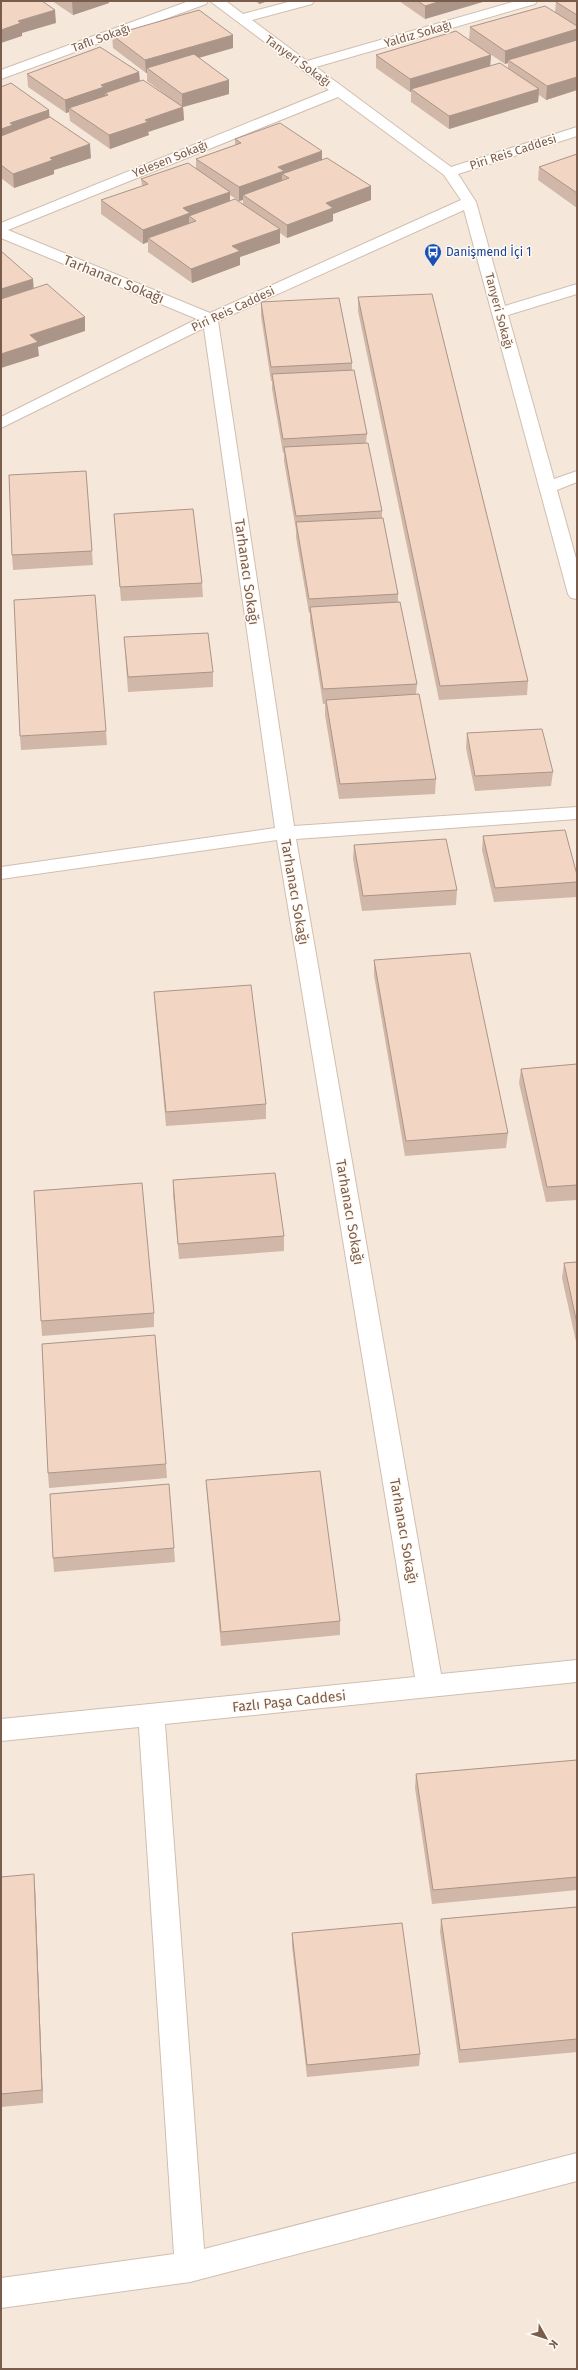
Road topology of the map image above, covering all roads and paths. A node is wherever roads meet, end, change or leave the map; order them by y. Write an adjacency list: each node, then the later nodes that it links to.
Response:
1 (201, 1): 7 (street, Taflı Sokağı)
2 (217, 1): 5 (street, Tanyeri Sokağı)
3 (307, 1): 5 (street)
4 (530, 1): 6 (street, Yaldız Sokağı)
5 (241, 19): 6 (street, Tanyeri Sokağı)
6 (306, 66): 8 (street, Tanyeri Sokağı)
7 (1, 75)
8 (338, 91): 10 (street, Tanyeri Sokağı); 12 (street, Yelesen Sokağı)
9 (577, 131): 10 (street, Piri Reis Caddesi)
10 (449, 172): 11 (street, Tanyeri Sokağı)
11 (469, 202): 15 (street, Tanyeri Sokağı); 16 (street, Piri Reis Caddesi)
12 (1, 228)
13 (1, 233): 16 (street, Tarhanacı Sokağı)
14 (577, 289): 15 (street)
15 (499, 313): 19 (street, Tanyeri Sokağı)
16 (210, 319): 17 (street, Piri Reis Caddesi); 22 (street, Tarhanacı Sokağı)
17 (1, 423)
18 (577, 476): 19 (street)
19 (548, 487): 20 (street, Tanyeri Sokağı)
20 (577, 594)
21 (577, 813): 22 (street)
22 (285, 833): 23 (street); 25 (street, Tarhanacı Sokağı)
23 (1, 873)
24 (577, 1671): 25 (street, Fazlı Paşa Caddesi)
25 (430, 1687): 26 (street, Fazlı Paşa Caddesi)
26 (151, 1715): 27 (street, Fazlı Paşa Caddesi); 29 (street)
27 (1, 1730)
28 (577, 2167): 29 (street)
29 (190, 2268): 30 (street)
30 (1, 2293)

